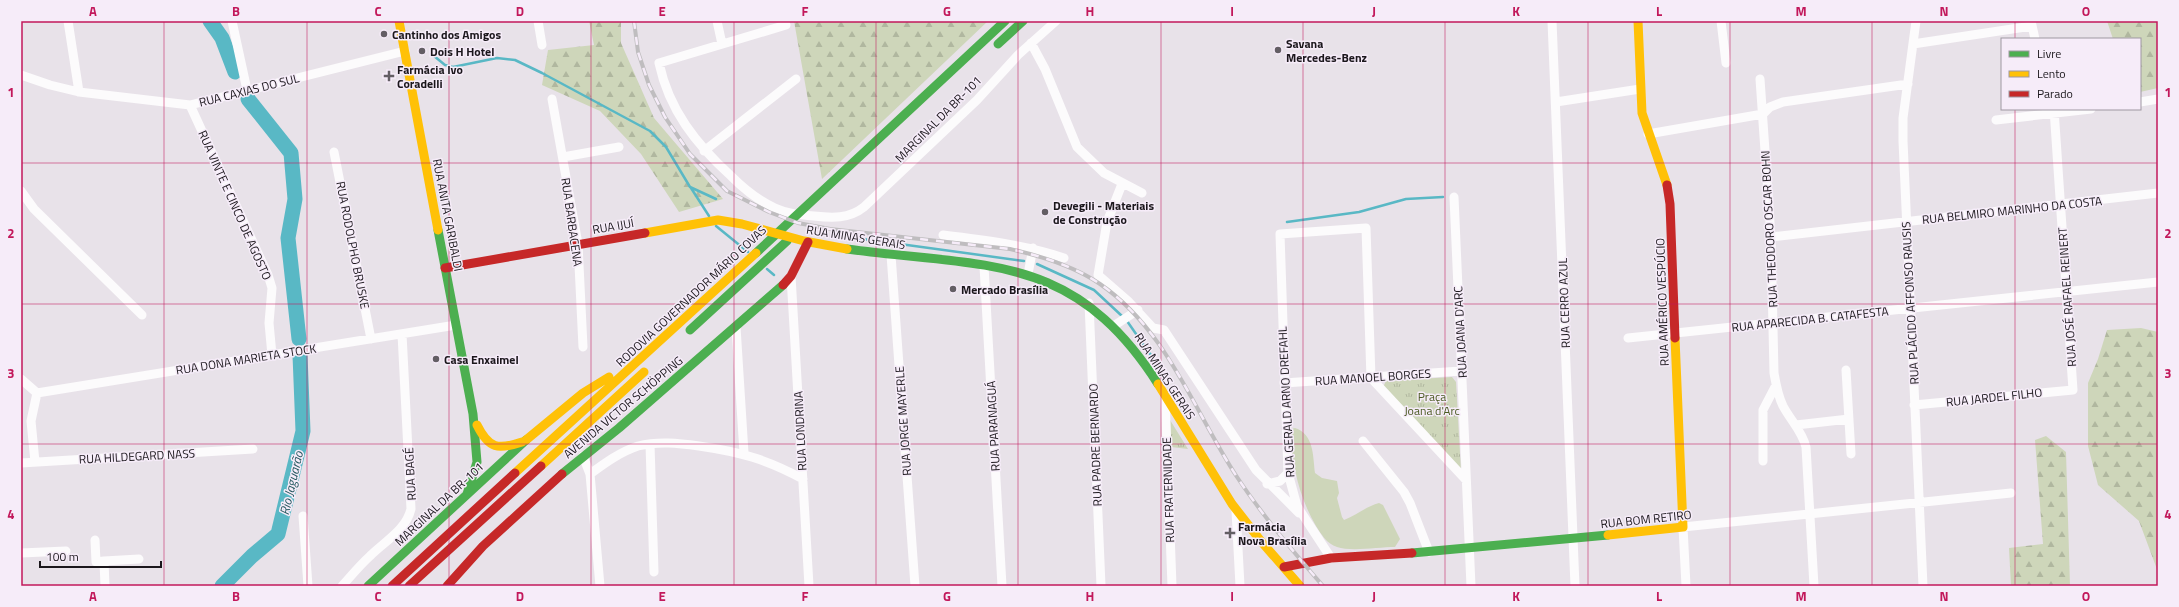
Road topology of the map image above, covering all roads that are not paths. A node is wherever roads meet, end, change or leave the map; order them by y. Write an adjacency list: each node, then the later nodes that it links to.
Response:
1 (68, 21): 29 (street)
2 (232, 21): 28 (street)
3 (399, 21): 21 (main road, RUA ANITA GARIBALDI)
4 (538, 21): 19 (street)
5 (717, 21): 17 (street)
6 (1005, 21): 80 (main road, RODOVIA GOVERNADOR MÁRIO COVAS)
7 (1022, 21): 20 (main road)
8 (1056, 21): 16 (street, MARGINAL DA BR-101)
9 (1552, 21): 32 (street, RUA CERRO AZUL)
10 (1638, 21): 27 (main road, RUA AMÉRICO VESPÚCIO)
11 (1721, 21): 22 (street)
12 (1916, 21): 18 (street, RUA PLÁCIDO AFFONSO RAUSIS)
13 (2031, 24): 15 (street); 18 (street)
14 (786, 26): 17 (street)
15 (2035, 38)
16 (1031, 43): 41 (street, MARGINAL DA BR-101); 44 (street)
17 (722, 44): 41 (street, MARGINAL DA BR-101)
18 (1913, 44): 26 (street, RUA PLÁCIDO AFFONSO RAUSIS)
19 (542, 45)
20 (993, 49)
21 (405, 51): 28 (street, RUA CAXIAS DO SUL); 61 (main road, RUA ANITA GARIBALDI)
22 (1726, 63)
23 (21, 75): 29 (street, RUA CAXIAS DO SUL)
24 (796, 79): 41 (street)
25 (1760, 80): 37 (street, RUA THEODORO OSCAR BOHN)
26 (1908, 84): 37 (street); 51 (street, RUA PLÁCIDO AFFONSO RAUSIS)
27 (1640, 89): 32 (street); 39 (main road, RUA AMÉRICO VESPÚCIO)
28 (247, 90): 34 (street, RUA CAXIAS DO SUL)
29 (80, 92): 34 (street, RUA CAXIAS DO SUL)
30 (552, 99): 43 (street, RUA BARBACENA)
31 (2158, 99): 33 (street)
32 (1556, 102): 119 (street, RUA CERRO AZUL)
33 (2141, 102)
34 (190, 104): 81 (street, RUA VINTE E CINCO DE AGOSTO)
35 (2074, 110): 36 (street)
36 (2055, 111): 38 (street); 50 (street, RUA JOSÉ RAFAEL REINERT)
37 (1763, 114): 39 (street); 54 (street, RUA THEODORO OSCAR BOHN)
38 (1996, 120)
39 (1648, 134): 74 (main road, RUA AMÉRICO VESPÚCIO)
40 (619, 146): 43 (street)
41 (704, 151)
42 (334, 152): 78 (street, RUA RODOLPHO BRUSKE)
43 (563, 157): 56 (street, RUA BARBACENA)
44 (1122, 184): 46 (street); 68 (street)
45 (21, 191): 69 (street)
46 (1142, 193)
47 (2158, 194): 50 (street, RUA BELMIRO MARINHO DA COSTA)
48 (1454, 197): 84 (street, RUA JOANA D'ARC)
49 (826, 204): 76 (main road, RODOVIA GOVERNADOR MÁRIO COVAS)
50 (2061, 204): 51 (street, RUA BELMIRO MARINHO DA COSTA); 65 (street, RUA JOSÉ RAFAEL REINERT)
51 (1906, 222): 54 (street, RUA BELMIRO MARINHO DA COSTA); 67 (street, RUA PLÁCIDO AFFONSO RAUSIS)
52 (943, 235): 57 (street)
53 (783, 236): 55 (main road, RUA MINAS GERAIS); 56 (main road, RUA IJUÍ)
54 (1771, 237): 70 (street, RUA THEODORO OSCAR BOHN)
55 (808, 242): 58 (main road, RUA MINAS GERAIS); 63 (main road, AVENIDA VICTOR SCHÖPPING)
56 (578, 244): 61 (main road, RUA IJUÍ); 79 (street, RUA BARBACENA)
57 (1033, 248): 59 (street); 62 (street)
58 (891, 256): 60 (main road, RUA MINAS GERAIS); 139 (street, RUA JORGE MAYERLE)
59 (1064, 258)
60 (984, 266): 62 (main road, RUA MINAS GERAIS); 140 (street, RUA PARANAGUÁ)
61 (445, 268): 71 (main road, RUA ANITA GARIBALDI)
62 (1028, 274): 66 (main road, RUA MINAS GERAIS)
63 (791, 276): 73 (main road, AVENIDA VICTOR SCHÖPPING); 108 (street, RUA LONDRINA)
64 (2158, 282): 65 (street, RUA APARECIDA B. CATAFESTA)
65 (2067, 291): 67 (street, RUA APARECIDA B. CATAFESTA); 89 (street, RUA JOSÉ RAFAEL REINERT)
66 (1089, 303): 72 (main road, RUA MINAS GERAIS); 141 (street, RUA PADRE BERNARDO)
67 (1910, 308): 70 (street, RUA APARECIDA B. CATAFESTA); 92 (street, RUA PLÁCIDO AFFONSO RAUSIS)
68 (1138, 310): 72 (street); 110 (street)
69 (142, 316)
70 (1773, 323): 74 (street, RUA APARECIDA B. CATAFESTA); 88 (street, RUA THEODORO OSCAR BOHN)
71 (456, 325): 75 (street, RUA DONA MARIETA STOCK); 93 (main road, RUA ANITA GARIBALDI)
72 (1115, 326): 91 (main road, RUA MINAS GERAIS)
73 (736, 327): 100 (street); 102 (main road, AVENIDA VICTOR SCHÖPPING)
74 (1675, 333): 77 (street, RUA APARECIDA B. CATAFESTA); 118 (main road, RUA AMÉRICO VESPÚCIO)
75 (402, 334): 78 (street, RUA DONA MARIETA STOCK); 132 (street, RUA BAGÉ)
76 (681, 338)
77 (1628, 338)
78 (371, 339): 81 (street, RUA DONA MARIETA STOCK)
79 (583, 346)
80 (646, 354): 96 (main road, MARGINAL DA BR-101); 134 (main road, RODOVIA GOVERNADOR MÁRIO COVAS)
81 (272, 355): 90 (street, RUA DONA MARIETA STOCK)
82 (651, 365): 135 (main road, RODOVIA GOVERNADOR MÁRIO COVAS)
83 (1846, 370): 94 (street)
84 (1461, 371): 85 (street, RUA MANOEL BORGES); 109 (street, RUA JOANA D'ARC)
85 (1370, 377): 87 (street, RUA MANOEL BORGES); 87 (street, RUA GERALD ARNO DREFAHL); 109 (street)
86 (21, 379): 90 (street)
87 (1284, 383): 106 (street, RUA GERALD ARNO DREFAHL)
88 (1776, 385): 95 (street, RUA THEODORO OSCAR BOHN); 103 (street)
89 (2073, 390): 92 (street, RUA JARDEL FILHO)
90 (37, 393): 104 (street)
91 (1165, 394): 114 (main road, RUA MINAS GERAIS); 142 (street, RUA FRATERNIDADE)
92 (1914, 405): 113 (street, RUA PLÁCIDO AFFONSO RAUSIS)
93 (473, 414): 96 (main road, RUA ANITA GARIBALDI); 112 (main road, RUA ANITA GARIBALDI)
94 (1849, 419): 95 (street); 101 (street)
95 (1796, 425): 115 (street, RUA THEODORO OSCAR BOHN)
96 (526, 440): 112 (main road, MARGINAL DA BR-101)
97 (1362, 441): 123 (street)
98 (650, 444): 100 (street); 107 (street); 129 (street)
99 (253, 449): 104 (street, RUA HILDEGARD NASS)
100 (744, 454): 108 (street)
101 (1851, 454)
102 (583, 456): 107 (street); 136 (main road, AVENIDA VICTOR SCHÖPPING)
103 (1763, 461)
104 (35, 462): 105 (street, RUA HILDEGARD NASS)
105 (21, 463)
106 (1288, 473): 110 (street); 117 (street, RUA GERALD ARNO DREFAHL)
107 (590, 474): 137 (street)
108 (803, 479): 138 (street, RUA LONDRINA)
109 (1466, 480): 121 (street, RUA JOANA D'ARC)
110 (1267, 484): 117 (street)
111 (2011, 493): 113 (street, RUA BOM RETIRO)
112 (467, 494): 133 (main road, MARGINAL DA BR-101)
113 (1919, 502): 115 (street, RUA BOM RETIRO); 149 (street, RUA PLÁCIDO AFFONSO RAUSIS)
114 (1236, 510): 128 (main road, RUA MINAS GERAIS); 143 (street)
115 (1810, 514): 118 (street, RUA BOM RETIRO); 148 (street, RUA THEODORO OSCAR BOHN)
116 (304, 516): 131 (street)
117 (1303, 518): 126 (street, RUA GERALD ARNO DREFAHL)
118 (1683, 527): 119 (main road, RUA BOM RETIRO); 147 (street, RUA AMÉRICO VESPÚCIO)
119 (1573, 538): 121 (main road, RUA BOM RETIRO); 146 (street, RUA CERRO AZUL)
120 (95, 540): 127 (street)
121 (1469, 549): 123 (main road, RUA BOM RETIRO); 145 (street, RUA JOANA D'ARC)
122 (66, 551): 124 (street)
123 (1430, 552): 126 (main road, RUA BOM RETIRO)
124 (21, 553)
125 (139, 558): 127 (street)
126 (1331, 558): 128 (main road, RUA BOM RETIRO)
127 (104, 561): 130 (street)
128 (1284, 567): 144 (main road, RUA MINAS GERAIS)
129 (654, 572)
130 (105, 586)
131 (308, 586)
132 (342, 586)
133 (368, 586)
134 (392, 586)
135 (410, 586)
136 (447, 586)
137 (600, 586)
138 (809, 586)
139 (915, 586)
140 (1002, 586)
141 (1101, 586)
142 (1172, 586)
143 (1240, 586)
144 (1300, 586)
145 (1471, 586)
146 (1574, 586)
147 (1686, 586)
148 (1814, 586)
149 (1923, 586)

